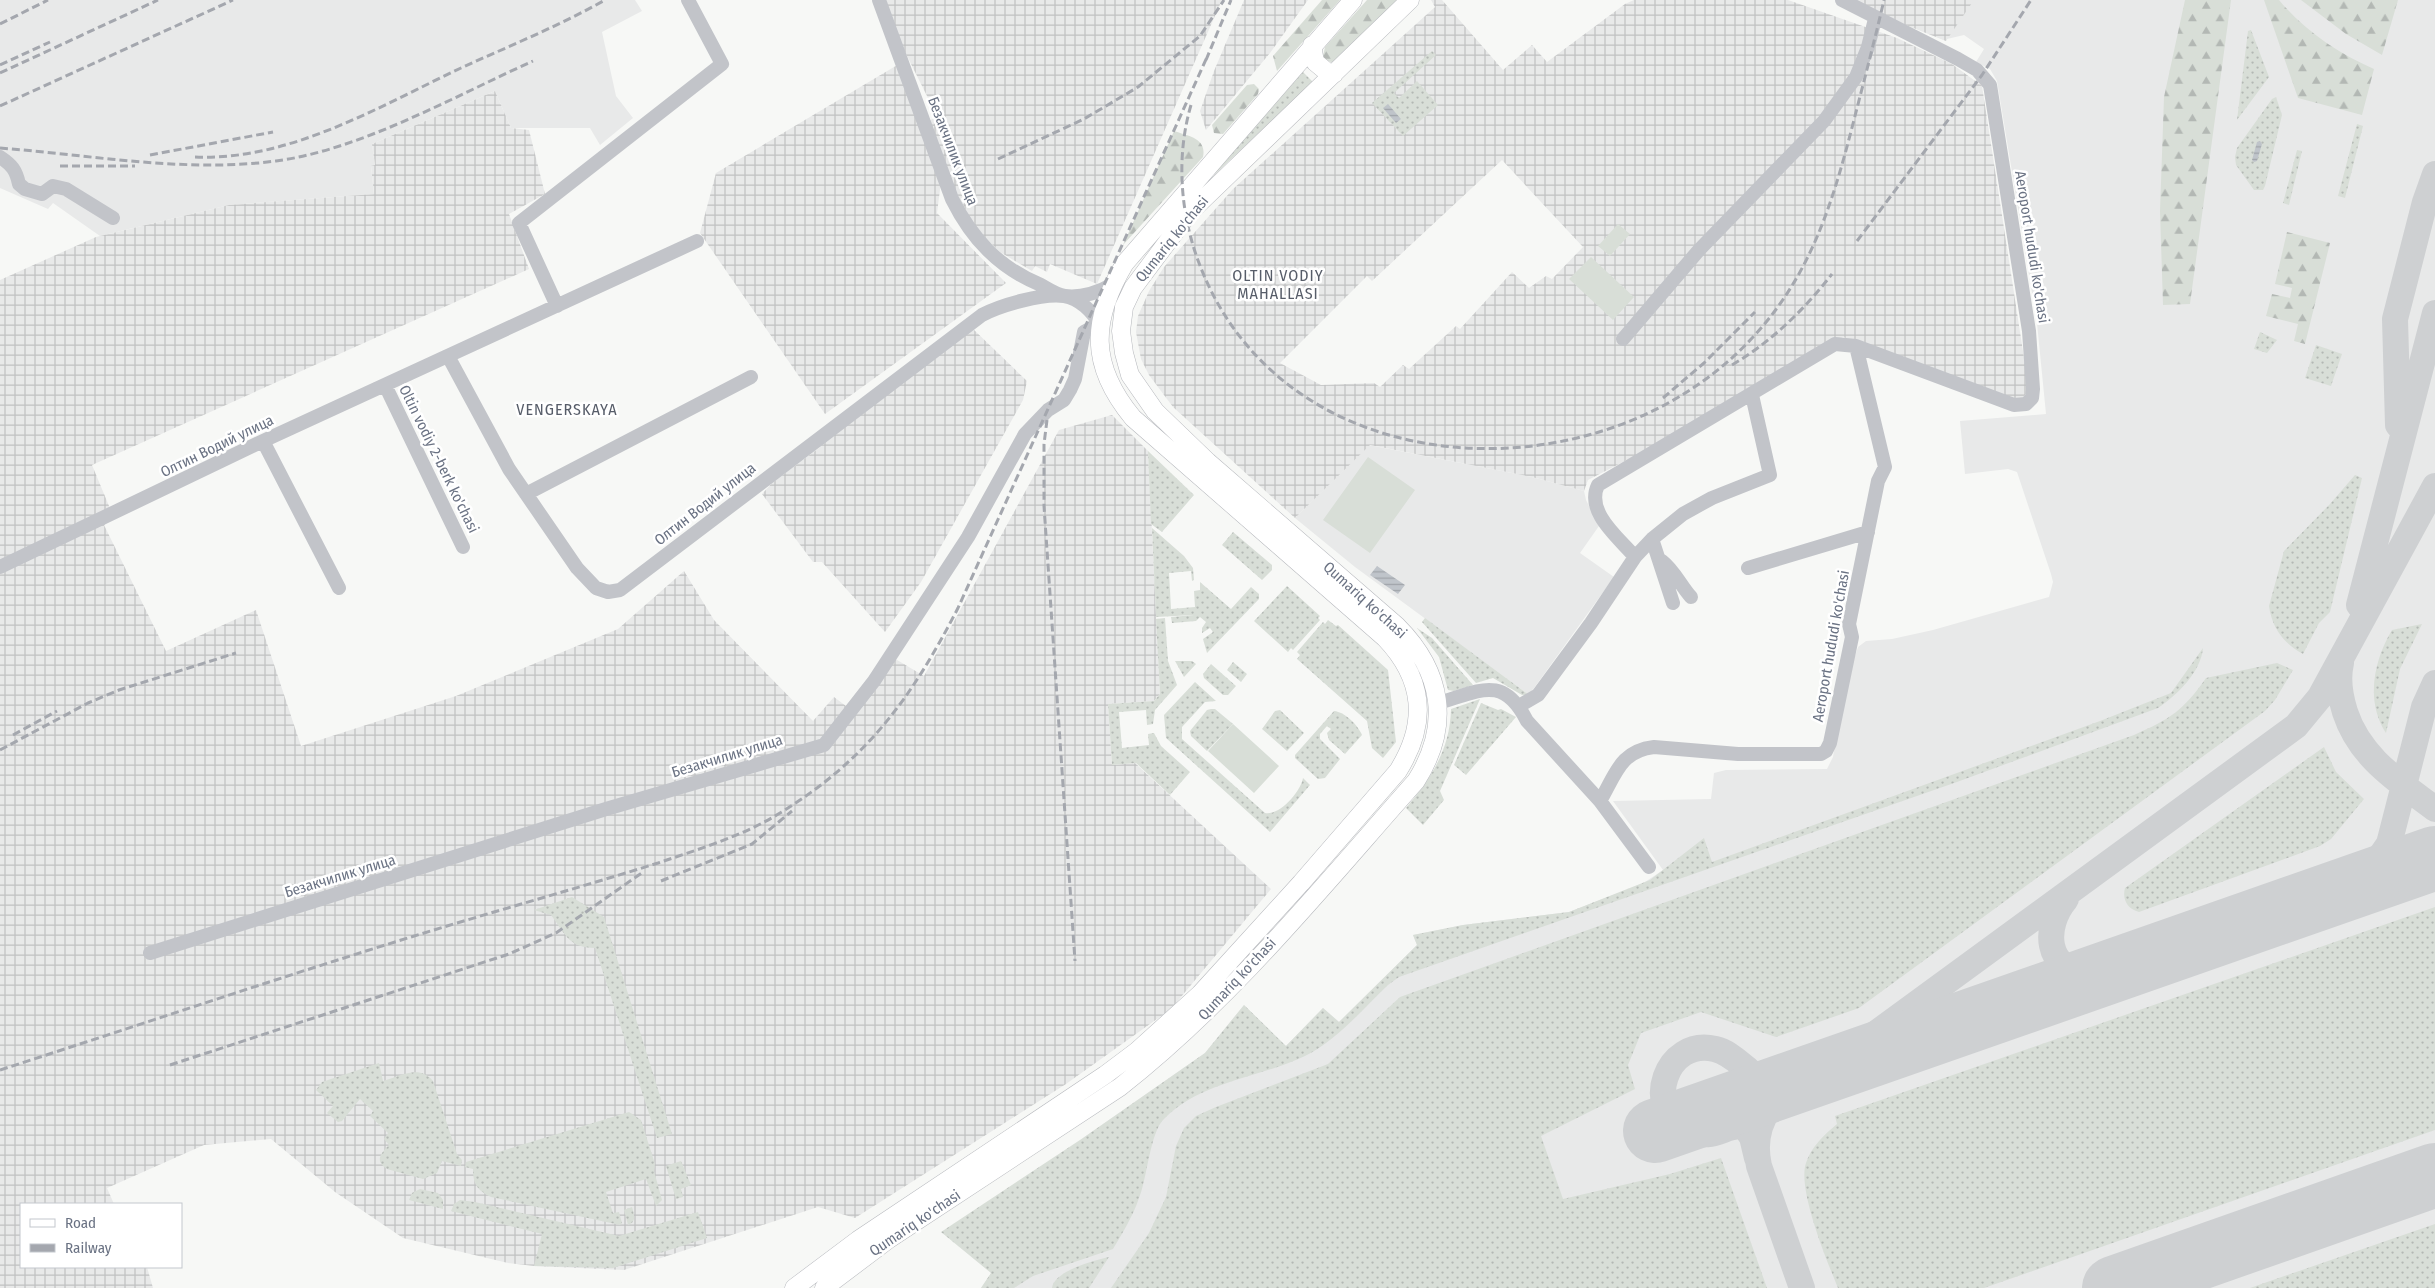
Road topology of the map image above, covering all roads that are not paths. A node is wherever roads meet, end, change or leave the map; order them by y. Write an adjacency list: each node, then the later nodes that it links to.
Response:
1 (688, 0): 18 (street)
2 (879, 0): 14 (street, Безакчилик улица)
3 (1353, 0): 7 (main road, Qumariq ko'chasi)
4 (1410, 0): 8 (main road, Qumariq ko'chasi)
5 (1842, 0): 6 (street, Aeroport hududi ko'chasi)
6 (1875, 19): 20 (street); 21 (street, Aeroport hududi ko'chasi)
7 (1312, 45): 8 (main road); 10 (main road, Qumariq ko'chasi)
8 (1334, 74): 11 (main road, Qumariq ko'chasi)
9 (0, 157): 12 (street)
10 (1197, 178): 11 (main road); 15 (main road, Qumariq ko'chasi)
11 (1211, 190): 32 (main road, Qumariq ko'chasi)
12 (113, 218)
13 (697, 241): 18 (street, Олтин Водий улица)
14 (1023, 278): 16 (street, Безакчилик улица); 17 (street)
15 (1113, 284): 16 (street, Олтин Водий улица); 19 (main road, Qumariq ko'chasi)
16 (1065, 296): 17 (street, Олтин Водий улица); 19 (street)
17 (1016, 304): 27 (street, Олтин Водий улица)
18 (557, 306): 22 (street, Олтин Водий улица)
19 (1100, 324): 32 (main road, Qumariq ko'chasi); 45 (street, Безакчилик улица)
20 (1623, 339)
21 (1856, 346): 25 (street, Aeroport hududi ko'chasi); 28 (street, Aeroport hududi ko'chasi)
22 (448, 356): 24 (street, Олтин Водий улица); 27 (street, Олтин Водий улица)
23 (751, 377): 27 (street)
24 (386, 385): 26 (street, Олтин Водий улица); 30 (street, Oltin vodiy 2-berk ko'chasi)
25 (1752, 395): 29 (street); 31 (street, Aeroport hududi ko'chasi)
26 (263, 441): 34 (street, Олтин Водий улица); 36 (street)
27 (526, 494)
28 (1868, 532): 35 (street); 41 (street, Aeroport hududi ko'chasi)
29 (1652, 539): 31 (street); 33 (street)
30 (463, 547)
31 (1635, 557): 40 (street)
32 (1305, 558): 39 (main road, Qumariq ko'chasi); 43 (main road, Qumariq ko'chasi)
33 (1660, 559): 37 (street); 38 (street)
34 (0, 567)
35 (1748, 568)
36 (339, 588)
37 (1691, 597)
38 (1673, 603)
39 (1438, 704): 40 (street); 44 (main road, Qumariq ko'chasi)
40 (1520, 706): 41 (street)
41 (1600, 801): 42 (street)
42 (1649, 867)
43 (1301, 883): 44 (main road); 46 (main road, Qumariq ko'chasi)
44 (1315, 895): 46 (main road, Qumariq ko'chasi)
45 (150, 953)
46 (916, 1212): 47 (main road, Qumariq ko'chasi); 48 (main road, Qumariq ko'chasi)
47 (794, 1288)
48 (824, 1288)

